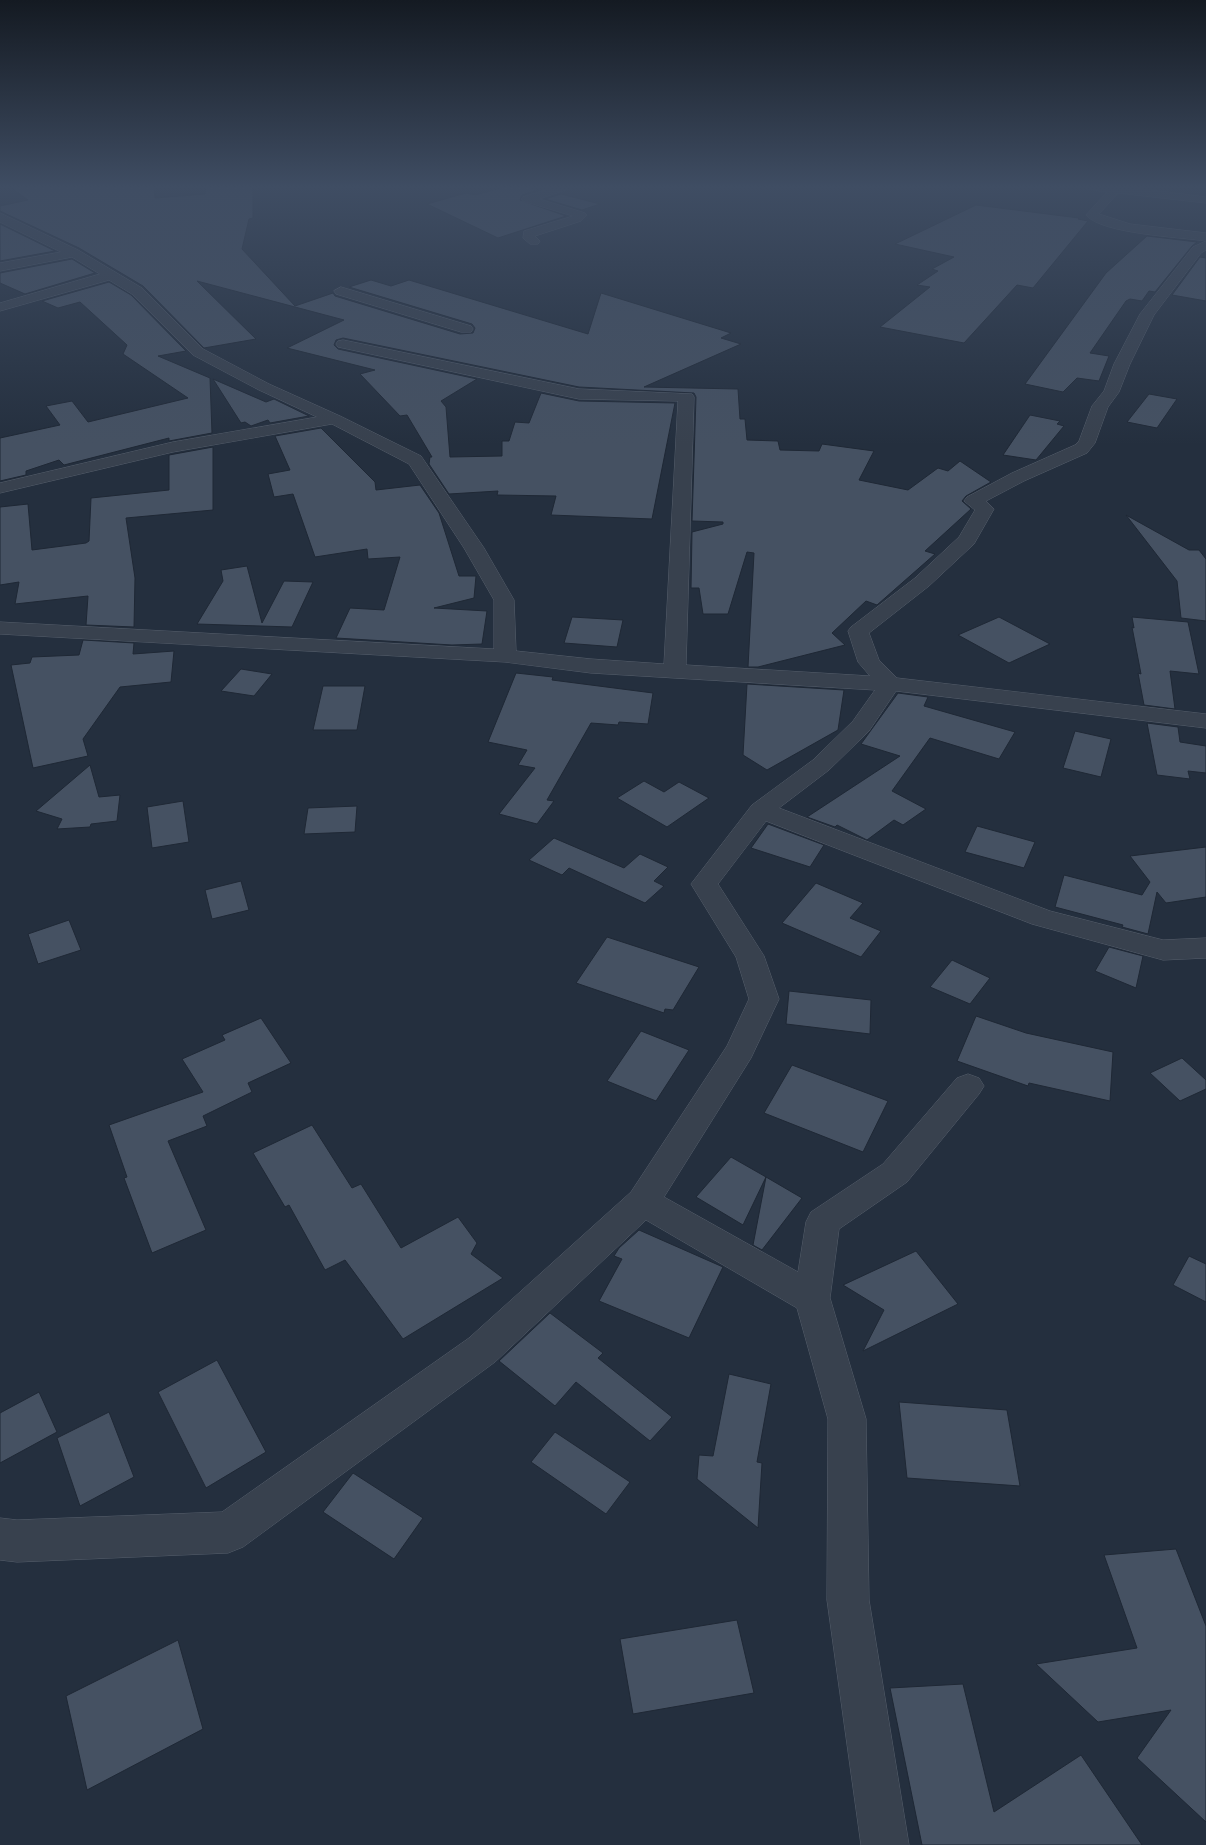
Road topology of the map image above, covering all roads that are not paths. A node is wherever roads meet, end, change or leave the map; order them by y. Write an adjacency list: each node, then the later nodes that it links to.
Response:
1 (106, 272): 3 (street)
2 (1191, 272): 13 (street)
3 (111, 275): 5 (street); 8 (street)
4 (342, 291): 6 (street)
5 (0, 307)
6 (466, 329)
7 (343, 344): 12 (street)
8 (334, 419): 9 (street); 11 (street)
9 (0, 488)
10 (0, 628): 11 (street)
11 (505, 656): 12 (street)
12 (675, 670): 13 (street)
13 (890, 684): 14 (street); 15 (street)
14 (1206, 721)
15 (761, 810): 16 (street); 18 (street)
16 (1206, 948)
17 (968, 1086): 19 (street)
18 (643, 1202): 19 (street); 20 (street)
19 (812, 1298): 21 (street)
20 (0, 1540)
21 (885, 1845)

